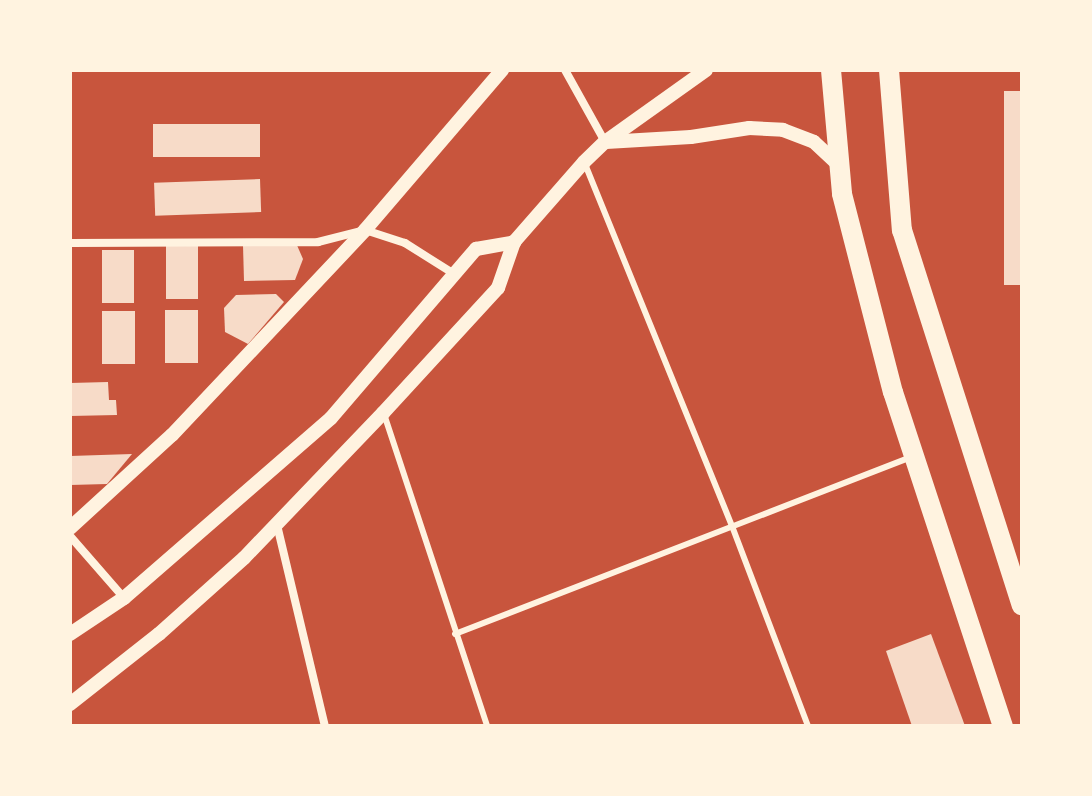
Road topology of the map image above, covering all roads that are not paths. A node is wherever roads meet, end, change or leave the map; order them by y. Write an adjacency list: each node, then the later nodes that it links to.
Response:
1 (502, 70): 9 (street)
2 (565, 70): 6 (street)
3 (706, 70): 6 (street)
4 (831, 70): 8 (main road)
5 (889, 70): 20 (main road)
6 (605, 142): 7 (street); 8 (street)
7 (584, 162): 10 (street); 16 (lane)
8 (839, 165): 14 (main road)
9 (365, 230): 11 (street); 12 (street); 17 (street)
10 (514, 242): 12 (street); 13 (street)
11 (70, 243)
12 (454, 274): 19 (street)
13 (383, 413): 15 (street); 22 (lane)
14 (914, 456): 16 (lane); 27 (main road)
15 (277, 525): 23 (street); 24 (street)
16 (732, 526): 22 (lane); 26 (lane)
17 (70, 528)
18 (70, 536): 19 (street)
19 (124, 598): 21 (street)
20 (1022, 605)
21 (70, 634)
22 (455, 634): 25 (lane)
23 (70, 704)
24 (325, 726)
25 (487, 726)
26 (808, 726)
27 (1003, 726)

